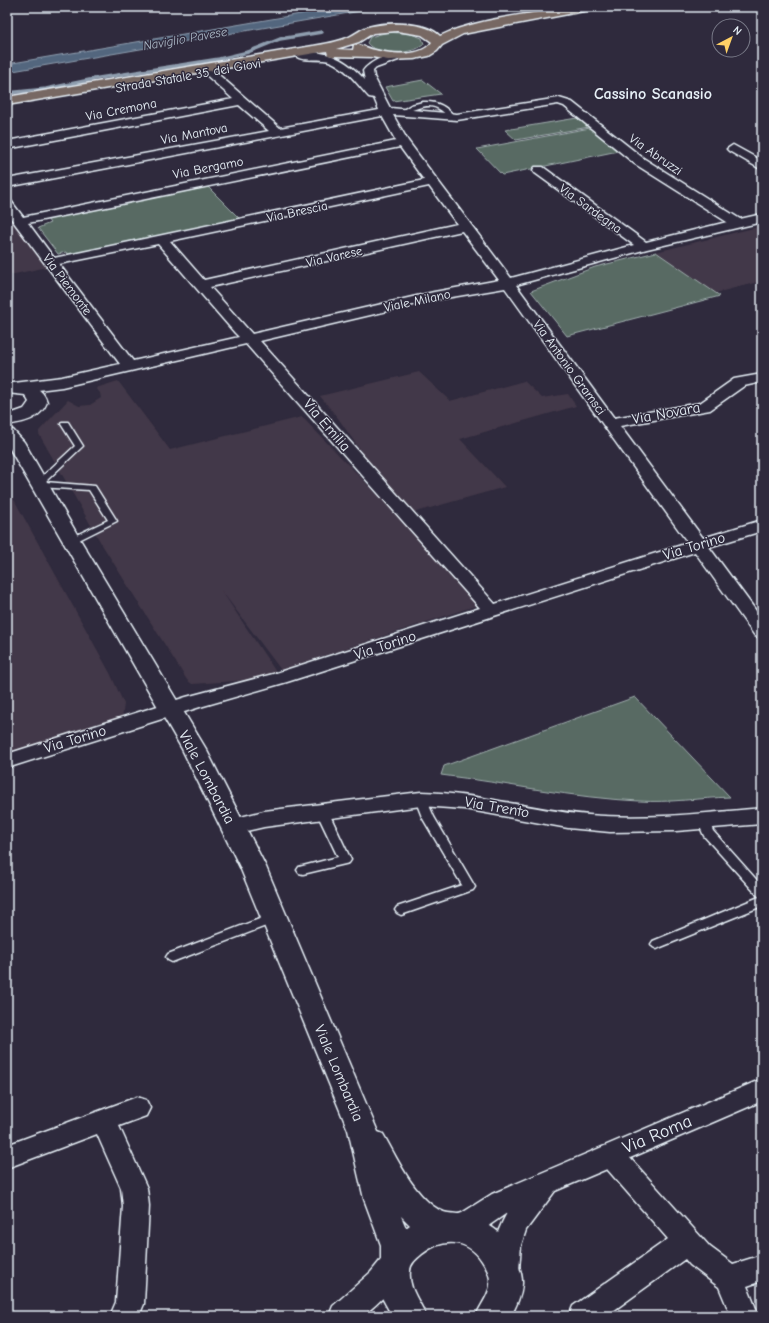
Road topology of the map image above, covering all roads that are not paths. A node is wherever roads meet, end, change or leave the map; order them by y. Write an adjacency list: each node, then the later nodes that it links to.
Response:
1 (559, 7): 3 (main road)
2 (589, 7): 5 (main road)
3 (413, 29): 4 (main road, Strada Statale 35 dei Giovi); 5 (main road)
4 (355, 38): 6 (main road); 10 (main road, Strada Statale 35 dei Giovi)
5 (438, 42): 8 (main road, Strada Statale 35 dei Giovi)
6 (370, 54): 7 (main road, Strada Statale 35 dei Giovi); 8 (main road, Strada Statale 35 dei Giovi)
7 (301, 56): 9 (main road, Strada Statale 35 dei Giovi); 14 (street, Via Antonio Gramsci)
8 (398, 57): 14 (street, Via Antonio Gramsci)
9 (208, 71): 11 (street); 13 (main road, Strada Statale 35 dei Giovi)
10 (7, 101)
11 (241, 101): 15 (street); 17 (street, Via Cremona)
12 (563, 102): 14 (street, Via Mantova); 26 (street, Via Abruzzi)
13 (7, 106)
14 (383, 107): 15 (street, Via Mantova); 16 (street, Via Antonio Gramsci)
15 (277, 132): 22 (street, Via Mantova)
16 (403, 143): 21 (street, Via Antonio Gramsci); 25 (street, Via Bergamo)
17 (7, 145)
18 (734, 149): 19 (street)
19 (762, 166)
20 (539, 170): 29 (street, Via Sardegna)
21 (432, 182): 27 (street, Via Antonio Gramsci); 28 (street, Via Brescia)
22 (7, 183)
23 (7, 204): 25 (street, Via Piemonte)
24 (762, 218): 26 (street, Viale Milano)
25 (20, 221): 30 (street, Via Piemonte)
26 (737, 223): 29 (street, Viale Milano)
27 (465, 226): 31 (street, Via Antonio Gramsci); 32 (street, Via Varese)
28 (162, 240): 30 (street, Via Brescia); 32 (street, Via Emilia)
29 (644, 246): 31 (street, Viale Milano)
30 (52, 262): 34 (street, Via Piemonte)
31 (508, 283): 33 (street, Viale Milano); 40 (street, Via Antonio Gramsci)
32 (202, 285): 33 (street, Via Emilia)
33 (249, 338): 34 (street, Viale Milano); 47 (street, Via Emilia)
34 (128, 365): 36 (street, Viale Milano)
35 (762, 378): 40 (street, Via Novara)
36 (72, 380): 37 (street, Viale Milano); 38 (street, Viale Milano)
37 (9, 388): 38 (street)
38 (36, 409): 39 (street); 42 (street, Viale Lombardia)
39 (7, 420)
40 (610, 422): 46 (street, Via Antonio Gramsci)
41 (65, 424): 43 (lane)
42 (11, 438): 43 (street, Viale Lombardia)
43 (38, 484): 45 (street, Viale Lombardia); 45 (lane)
44 (762, 525): 46 (street, Via Torino)
45 (71, 541): 49 (street, Viale Lombardia)
46 (698, 544): 47 (street, Via Torino); 48 (street, Via Antonio Gramsci)
47 (492, 611): 49 (street, Via Torino)
48 (762, 632)
49 (169, 710): 50 (street, Via Torino); 55 (street, Viale Lombardia)
50 (7, 760)
51 (421, 799): 52 (street, Via Trento); 54 (street, Via Trento); 59 (lane)
52 (322, 811): 55 (street, Via Trento); 56 (lane)
53 (762, 816): 54 (street, Via Trento)
54 (703, 820): 57 (lane)
55 (233, 826): 60 (street, Viale Lombardia)
56 (303, 870)
57 (762, 894)
58 (762, 901): 61 (lane)
59 (401, 910)
60 (275, 918): 62 (lane); 66 (street, Viale Lombardia)
61 (657, 944)
62 (172, 957)
63 (762, 1090): 67 (street, Via Roma)
64 (137, 1108): 65 (street)
65 (104, 1120): 68 (street); 77 (street)
66 (363, 1130): 70 (street, Viale Lombardia); 72 (street, Viale Lombardia)
67 (610, 1154): 69 (street, Via Roma); 71 (street)
68 (7, 1157)
69 (553, 1179): 70 (street, Via Roma); 74 (street, Via Roma)
70 (450, 1228): 72 (street); 74 (street, Viale Lombardia)
71 (687, 1241): 75 (street); 80 (street)
72 (397, 1260): 78 (street); 79 (street)
73 (762, 1268): 75 (street)
74 (505, 1278): 76 (street)
75 (730, 1278): 81 (street)
76 (494, 1314)
77 (124, 1316)
78 (343, 1316)
79 (410, 1316)
80 (583, 1316)
81 (745, 1316)

